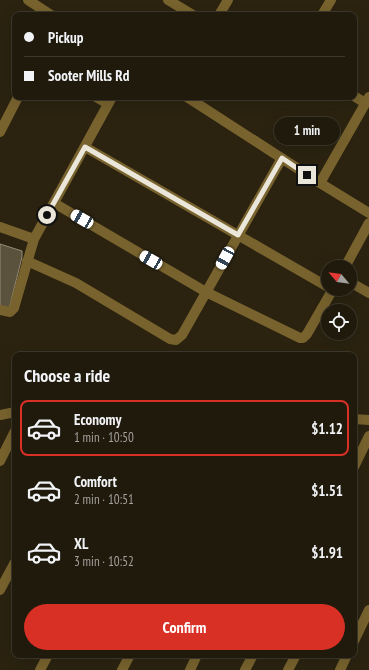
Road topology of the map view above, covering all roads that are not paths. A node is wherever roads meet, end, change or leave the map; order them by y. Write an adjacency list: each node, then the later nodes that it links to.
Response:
1 (28, 0): 5 (street)
2 (168, 0): 6 (street)
3 (228, 0): 7 (street)
4 (331, 0): 8 (street)
5 (47, 12)
6 (188, 12)
7 (222, 12)
8 (324, 12)
9 (357, 97): 13 (street)
10 (16, 100): 14 (street)
11 (110, 100): 15 (street)
12 (192, 100): 16 (street)
13 (367, 100): 17 (street)
14 (0, 132)
15 (85, 147): 18 (street); 22 (street)
16 (282, 158): 17 (street); 22 (street)
17 (320, 183): 19 (street)
18 (54, 203): 23 (street); 28 (street)
19 (369, 213)
20 (369, 223): 24 (street)
21 (0, 227): 23 (street)
22 (238, 235): 26 (street); 28 (street)
23 (34, 239): 25 (street)
24 (349, 260)
25 (27, 261): 28 (street); 31 (street)
26 (321, 283)
27 (357, 286): 29 (street)
28 (206, 292): 30 (street)
29 (369, 293)
30 (328, 296)
31 (0, 310)
32 (12, 413): 33 (street)
33 (0, 415)
34 (357, 419): 35 (street)
35 (369, 420)
36 (369, 436): 39 (street)
37 (12, 437): 38 (street)
38 (0, 461)
39 (357, 461)
40 (12, 568): 41 (street)
41 (0, 590)
42 (369, 610): 43 (street)
43 (357, 629)
44 (46, 658): 50 (street)
45 (128, 658): 51 (street)
46 (196, 658): 52 (street)
47 (251, 658): 53 (street)
48 (294, 658): 54 (street)
49 (346, 658): 55 (street)
50 (40, 670)
51 (122, 670)
52 (190, 670)
53 (245, 670)
54 (288, 670)
55 (340, 670)

